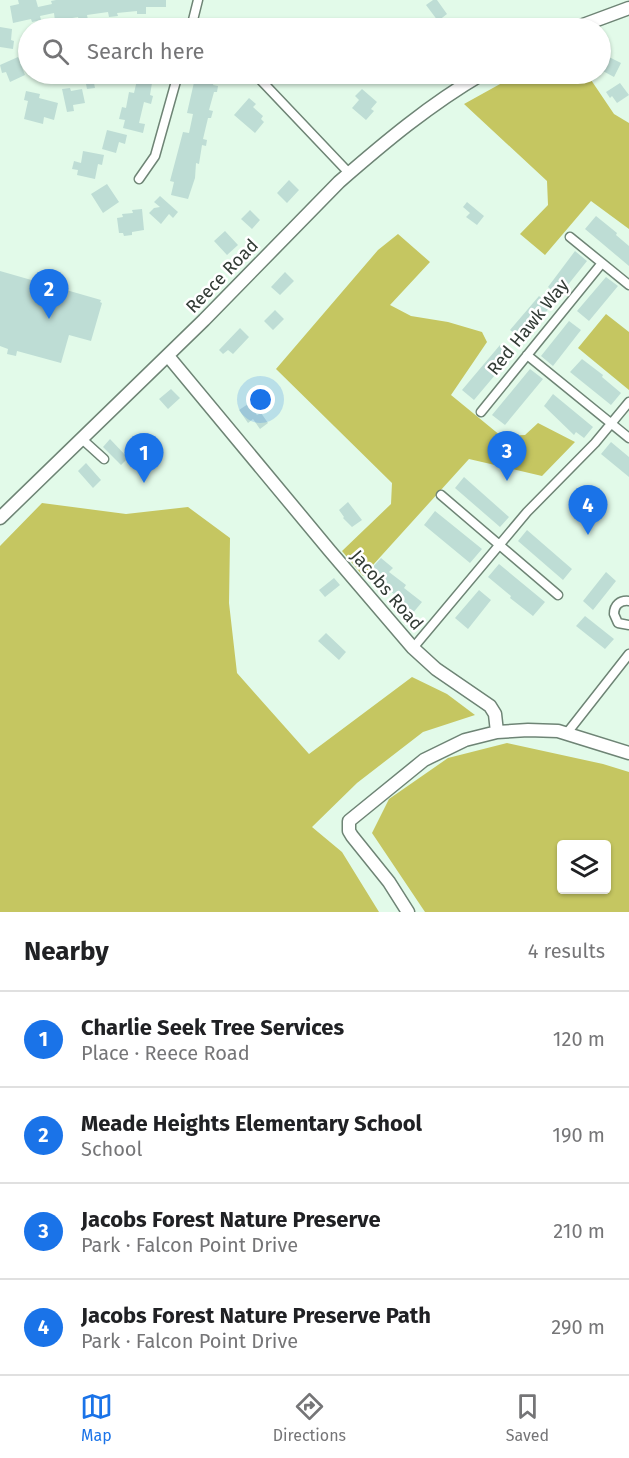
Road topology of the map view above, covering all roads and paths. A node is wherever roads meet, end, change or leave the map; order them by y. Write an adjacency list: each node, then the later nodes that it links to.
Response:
1 (198, 0): 3 (street)
2 (629, 8): 4 (street)
3 (194, 18)
4 (602, 18)
5 (175, 84): 9 (street)
6 (264, 84): 8 (street)
7 (467, 84): 8 (street, Reece Road)
8 (349, 173): 14 (street, Reece Road)
9 (139, 179)
10 (570, 237): 11 (street)
11 (602, 263): 12 (street); 13 (street, Red Hawk Way)
12 (629, 285)
13 (527, 355): 16 (street, Red Hawk Way); 17 (street)
14 (168, 356): 19 (street, Reece Road); 27 (street, Jacobs Road)
15 (629, 402): 17 (street)
16 (481, 412)
17 (611, 424): 18 (street); 23 (street)
18 (629, 438)
19 (83, 440): 20 (street); 22 (street, Reece Road)
20 (104, 459)
21 (441, 495): 23 (street)
22 (0, 518)
23 (499, 545): 24 (street); 27 (street)
24 (558, 595)
25 (629, 601): 26 (street)
26 (629, 625)
27 (413, 648): 29 (street, Jacobs Road)
28 (629, 654): 30 (street)
29 (497, 732): 30 (street); 32 (street)
30 (567, 733): 31 (street)
31 (629, 753)
32 (408, 912)

